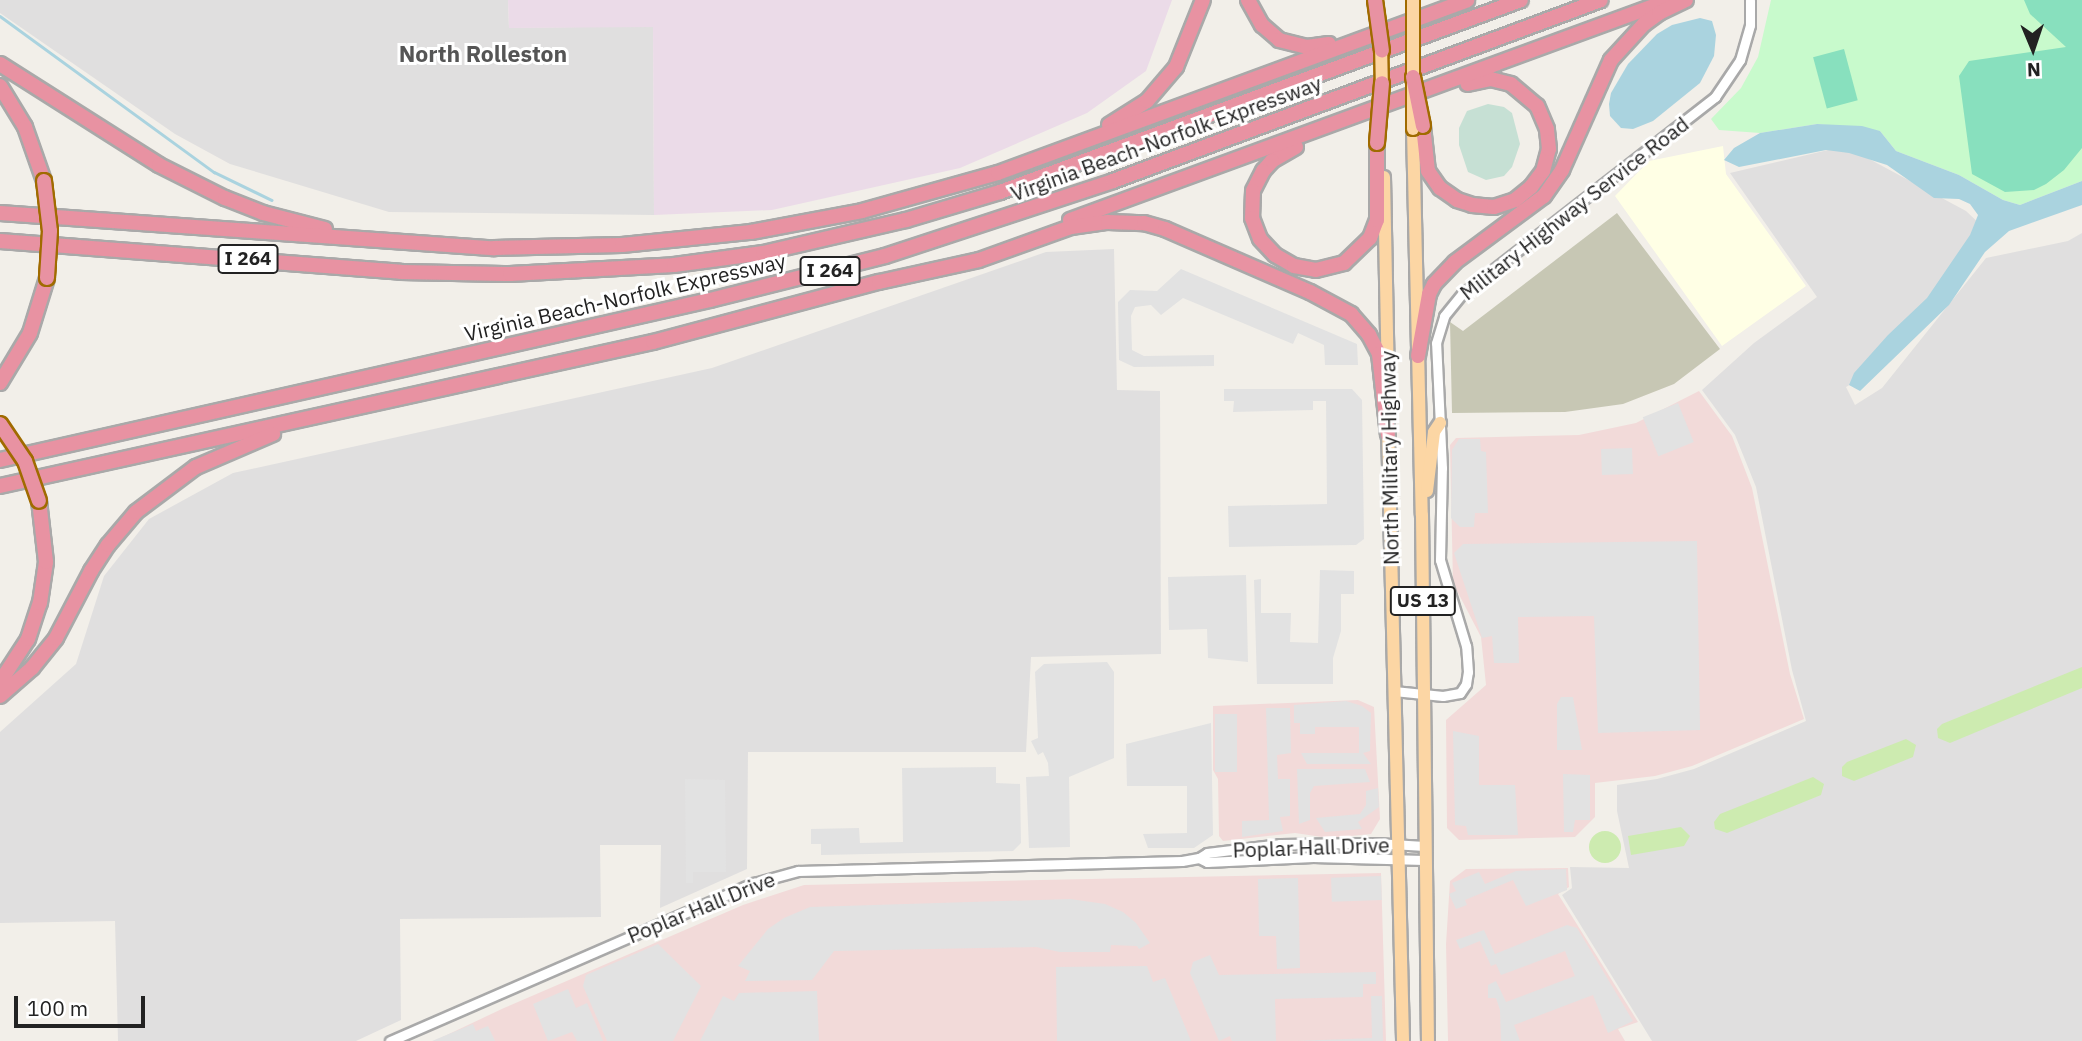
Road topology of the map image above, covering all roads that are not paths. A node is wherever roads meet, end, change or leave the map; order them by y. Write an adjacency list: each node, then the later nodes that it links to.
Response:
1 (1203, 0): 22 (highway)
2 (1248, 0): 12 (highway)
3 (1375, 0): 13 (highway, bridge)
4 (1381, 0): 13 (main road, bridge)
5 (1413, 0): 15 (main road, bridge)
6 (1521, 0): 26 (highway, Virginia Beach-Norfolk Expressway / I 264)
7 (1601, 0): 35 (highway, Virginia Beach-Norfolk Expressway / I 264)
8 (1670, 0): 18 (highway)
9 (1686, 0): 29 (highway)
10 (1750, 0): 32 (street, Military Highway Service Road)
11 (1462, 2): 12 (highway)
12 (1402, 25): 22 (highway)
13 (1382, 51): 16 (main road, bridge)
14 (0, 64): 25 (highway)
15 (1413, 77): 20 (highway, bridge)
16 (1382, 83): 21 (highway, bridge)
17 (0, 86): 30 (highway, bridge)
18 (1399, 101): 19 (highway); 20 (highway)
19 (1358, 116): 21 (highway); 28 (highway)
20 (1418, 127): 29 (main road, North Military Highway / US 13)
21 (1380, 142): 34 (main road, North Military Highway / US 13)
22 (1042, 158): 25 (highway)
23 (0, 214): 25 (highway)
24 (0, 241): 26 (highway, Virginia Beach-Norfolk Expressway / I 264)
25 (388, 242)
26 (95, 247): 27 (highway)
27 (0, 250)
28 (917, 274): 31 (highway); 34 (highway)
29 (1418, 356): 37 (main road, North Military Highway / US 13)
30 (0, 383)
31 (337, 413): 36 (highway); 41 (highway)
32 (1440, 423): 37 (main road); 40 (street, Military Highway Service Road)
33 (0, 424): 38 (highway, bridge)
34 (1388, 435): 39 (main road, North Military Highway / US 13)
35 (0, 460)
36 (0, 486)
37 (1422, 515): 40 (main road, North Military Highway / US 13)
38 (0, 682)
39 (1394, 691): 40 (street, Military Highway Service Road); 42 (main road, North Military Highway / US 13)
40 (1423, 694): 43 (main road, North Military Highway / US 13)
41 (0, 696)
42 (1399, 844): 43 (street, Poplar Hall Drive); 44 (street, Poplar Hall Drive); 45 (main road, North Military Highway / US 13)
43 (1424, 853): 45 (street, Poplar Hall Drive); 48 (main road, North Military Highway / US 13)
44 (1199, 858): 45 (street, Poplar Hall Drive); 46 (street, Poplar Hall Drive)
45 (1399, 858): 47 (main road, North Military Highway / US 13)
46 (390, 1041)
47 (1402, 1041)
48 (1427, 1041)

